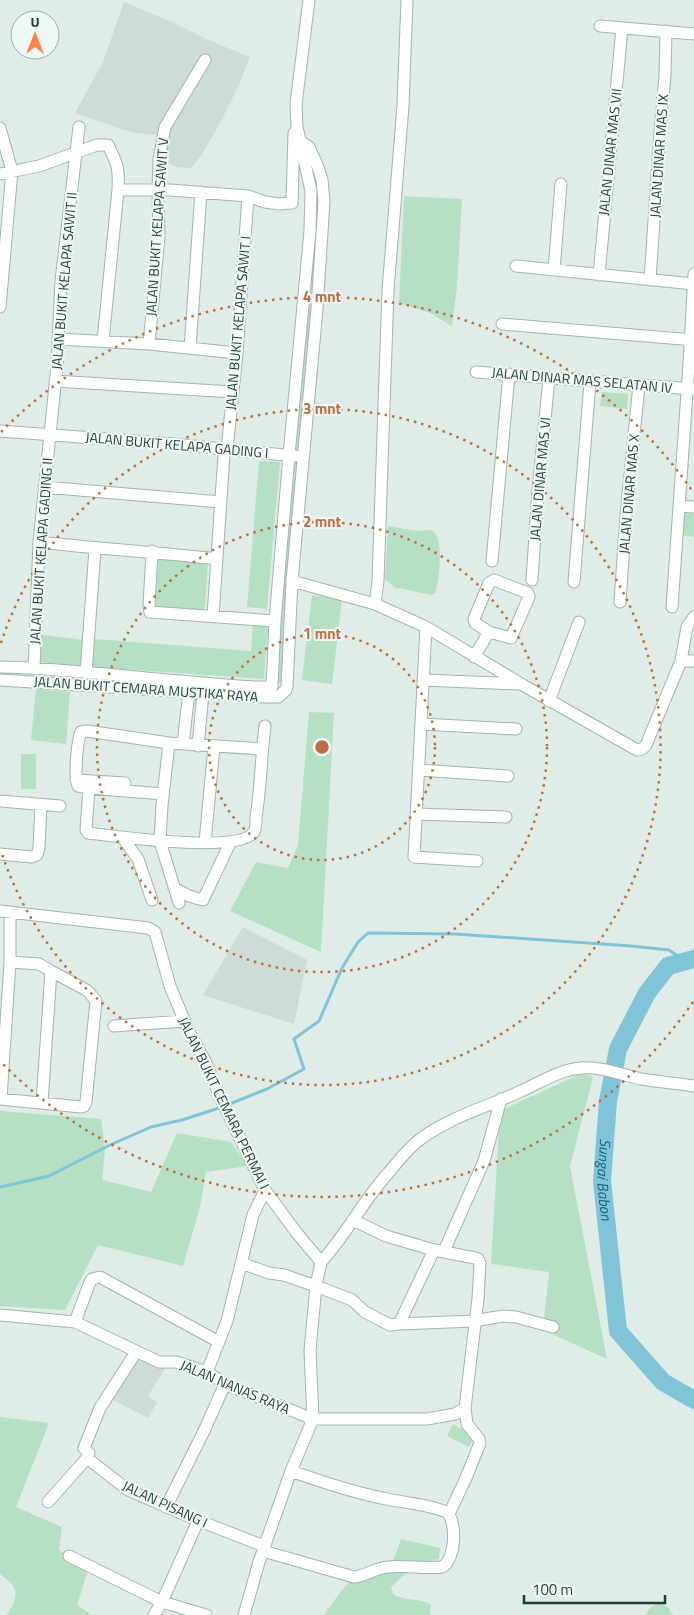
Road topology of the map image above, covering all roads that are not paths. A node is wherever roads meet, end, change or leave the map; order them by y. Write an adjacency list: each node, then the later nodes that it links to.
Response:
1 (309, 0): 9 (street)
2 (407, 0): 62 (street)
3 (600, 26): 4 (street)
4 (622, 28): 5 (street); 24 (street, JALAN DINAR MAS VII)
5 (666, 31): 6 (street); 25 (street, JALAN DINAR MAS IX)
6 (694, 34)
7 (205, 60): 16 (street, JALAN BUKIT KELAPA SAWIT V)
8 (79, 127): 12 (street, JALAN BUKIT KELAPA SAWIT II)
9 (297, 127): 11 (street); 19 (street)
10 (0, 128): 13 (street)
11 (300, 140): 20 (street); 48 (street)
12 (76, 152): 13 (street); 15 (street); 30 (street, JALAN BUKIT KELAPA SAWIT II)
13 (6, 173): 21 (street); 27 (street)
14 (561, 184): 23 (street)
15 (118, 190): 16 (street); 32 (street)
16 (158, 190): 17 (street); 33 (street, JALAN BUKIT KELAPA SAWIT V)
17 (201, 192): 18 (street); 34 (street)
18 (248, 196): 19 (street); 35 (street, JALAN BUKIT KELAPA SAWIT I)
19 (292, 203): 20 (street)
20 (311, 204): 47 (street)
21 (0, 224)
22 (516, 266): 23 (street)
23 (554, 270): 24 (street)
24 (599, 275): 25 (street)
25 (650, 280): 26 (street)
26 (694, 280): 31 (street)
27 (1, 289): 28 (street)
28 (0, 308)
29 (502, 324): 31 (street)
30 (58, 339): 32 (street); 39 (street, JALAN BUKIT KELAPA SAWIT II)
31 (692, 340): 42 (street)
32 (104, 341): 33 (street)
33 (149, 344): 34 (street)
34 (190, 348): 35 (street)
35 (237, 353): 43 (street, JALAN BUKIT KELAPA SAWIT I)
36 (476, 372): 37 (street, JALAN DINAR MAS SELATAN IV)
37 (509, 374): 38 (street, JALAN DINAR MAS SELATAN IV); 57 (street)
38 (549, 378): 40 (street, JALAN DINAR MAS SELATAN IV); 58 (street, JALAN DINAR MAS VI)
39 (55, 381): 43 (street); 45 (street, JALAN BUKIT KELAPA SAWIT II)
40 (590, 382): 41 (street, JALAN DINAR MAS SELATAN IV); 60 (street)
41 (639, 386): 42 (street, JALAN DINAR MAS SELATAN IV); 61 (street, JALAN DINAR MAS X)
42 (690, 389): 51 (street)
43 (233, 392): 46 (street, JALAN BUKIT KELAPA SAWIT I)
44 (0, 431): 45 (street, JALAN BUKIT KELAPA GADING I)
45 (50, 434): 46 (street, JALAN BUKIT KELAPA GADING I); 49 (street, JALAN BUKIT KELAPA GADING II)
46 (227, 449): 47 (street, JALAN BUKIT KELAPA GADING I); 50 (street, JALAN BUKIT KELAPA SAWIT I)
47 (288, 455): 48 (street, JALAN BUKIT KELAPA GADING I); 66 (street)
48 (304, 457): 59 (street)
49 (44, 487): 50 (street); 53 (street, JALAN BUKIT KELAPA GADING II)
50 (221, 502): 56 (street, JALAN BUKIT KELAPA SAWIT I)
51 (680, 506): 52 (street); 63 (street)
52 (694, 508)
53 (40, 542): 54 (street); 74 (street, JALAN BUKIT KELAPA GADING II)
54 (95, 549): 55 (street); 75 (street)
55 (152, 551): 56 (street); 64 (street)
56 (217, 559): 64 (street, JALAN BUKIT KELAPA SAWIT I)
57 (492, 561)
58 (532, 580)
59 (292, 582): 62 (street); 81 (street)
60 (574, 582)
61 (620, 602)
62 (375, 604): 68 (street)
63 (672, 607)
64 (212, 616): 66 (street)
65 (694, 618): 71 (street)
66 (275, 621): 81 (street)
67 (579, 622): 83 (street)
68 (426, 627): 70 (street); 77 (street)
69 (489, 632): 69 (street); 70 (street)
70 (474, 657): 79 (street)
71 (681, 661): 72 (street); 83 (street)
72 (694, 661)
73 (0, 667): 74 (street, JALAN BUKIT CEMARA MUSTIKA RAYA)
74 (34, 668): 75 (street, JALAN BUKIT CEMARA MUSTIKA RAYA)
75 (86, 673): 78 (street, JALAN BUKIT CEMARA MUSTIKA RAYA)
76 (0, 680): 78 (street, JALAN BUKIT CEMARA MUSTIKA RAYA)
77 (423, 680): 79 (street); 84 (street)
78 (152, 684): 80 (street, JALAN BUKIT CEMARA MUSTIKA RAYA); 81 (street, JALAN BUKIT CEMARA MUSTIKA RAYA)
79 (521, 684): 83 (street)
80 (189, 692): 82 (street, JALAN BUKIT CEMARA MUSTIKA RAYA); 88 (street)
81 (275, 692): 82 (street, JALAN BUKIT CEMARA MUSTIKA RAYA)
82 (203, 693): 89 (street)
83 (549, 701)
84 (421, 724): 86 (street); 92 (street)
85 (265, 726): 91 (street)
86 (516, 729)
87 (169, 743): 88 (street); 94 (street); 96 (street)
88 (183, 744): 89 (street)
89 (198, 746): 90 (street)
90 (214, 747): 91 (street); 104 (street)
91 (262, 749): 105 (street)
92 (419, 770): 93 (street); 100 (street)
93 (508, 776)
94 (76, 780): 95 (street); 96 (street)
95 (89, 788): 96 (street); 102 (street)
96 (164, 790): 103 (street)
97 (0, 801): 98 (street)
98 (41, 805): 99 (street); 106 (street)
99 (60, 806)
100 (416, 814): 101 (street); 107 (street)
101 (506, 817)
102 (122, 837): 103 (street); 109 (street)
103 (160, 842): 104 (street); 108 (street)
104 (205, 842): 105 (street)
105 (230, 843): 108 (street)
106 (0, 854)
107 (477, 861)
108 (174, 888): 110 (street)
109 (152, 900)
110 (179, 903)
111 (5, 912): 112 (street); 114 (street, JALAN BUKIT CEMARA PERMAI I)
112 (10, 962): 113 (street); 117 (street)
113 (51, 971): 119 (street); 119 (street)
114 (184, 1021): 115 (street); 120 (street, JALAN BUKIT CEMARA PERMAI I)
115 (114, 1026)
116 (694, 1086): 118 (street)
117 (0, 1099): 119 (street)
118 (501, 1099): 121 (street); 122 (street)
119 (42, 1103)
120 (265, 1190): 123 (street, JALAN BUKIT CEMARA PERMAI I); 124 (street)
121 (353, 1220): 122 (street); 123 (street)
122 (439, 1251): 127 (street); 129 (street)
123 (321, 1262): 125 (street)
124 (242, 1263): 125 (street); 131 (street)
125 (316, 1286): 129 (street); 136 (street)
126 (0, 1315): 128 (street)
127 (474, 1321): 129 (street); 130 (street); 135 (street)
128 (75, 1322): 131 (street); 132 (street, JALAN NANAS RAYA)
129 (399, 1324)
130 (552, 1327)
131 (219, 1342): 133 (street)
132 (136, 1352): 133 (street, JALAN NANAS RAYA); 137 (street)
133 (207, 1372): 134 (street, JALAN NANAS RAYA)
134 (225, 1384): 136 (street, JALAN NANAS RAYA); 140 (street)
135 (465, 1408): 136 (street); 141 (street)
136 (313, 1420): 138 (street)
137 (87, 1458): 139 (street); 140 (street, JALAN PISANG I)
138 (290, 1471): 141 (street); 143 (street)
139 (48, 1502)
140 (166, 1506): 142 (street, JALAN PISANG I)
141 (449, 1514): 143 (street, JALAN PISANG I)
142 (198, 1521): 143 (street, JALAN PISANG I); 145 (street)
143 (264, 1548): 148 (street)
144 (69, 1556): 145 (street)
145 (162, 1602): 146 (street); 147 (street)
146 (154, 1615)
147 (206, 1615)
148 (244, 1615)

